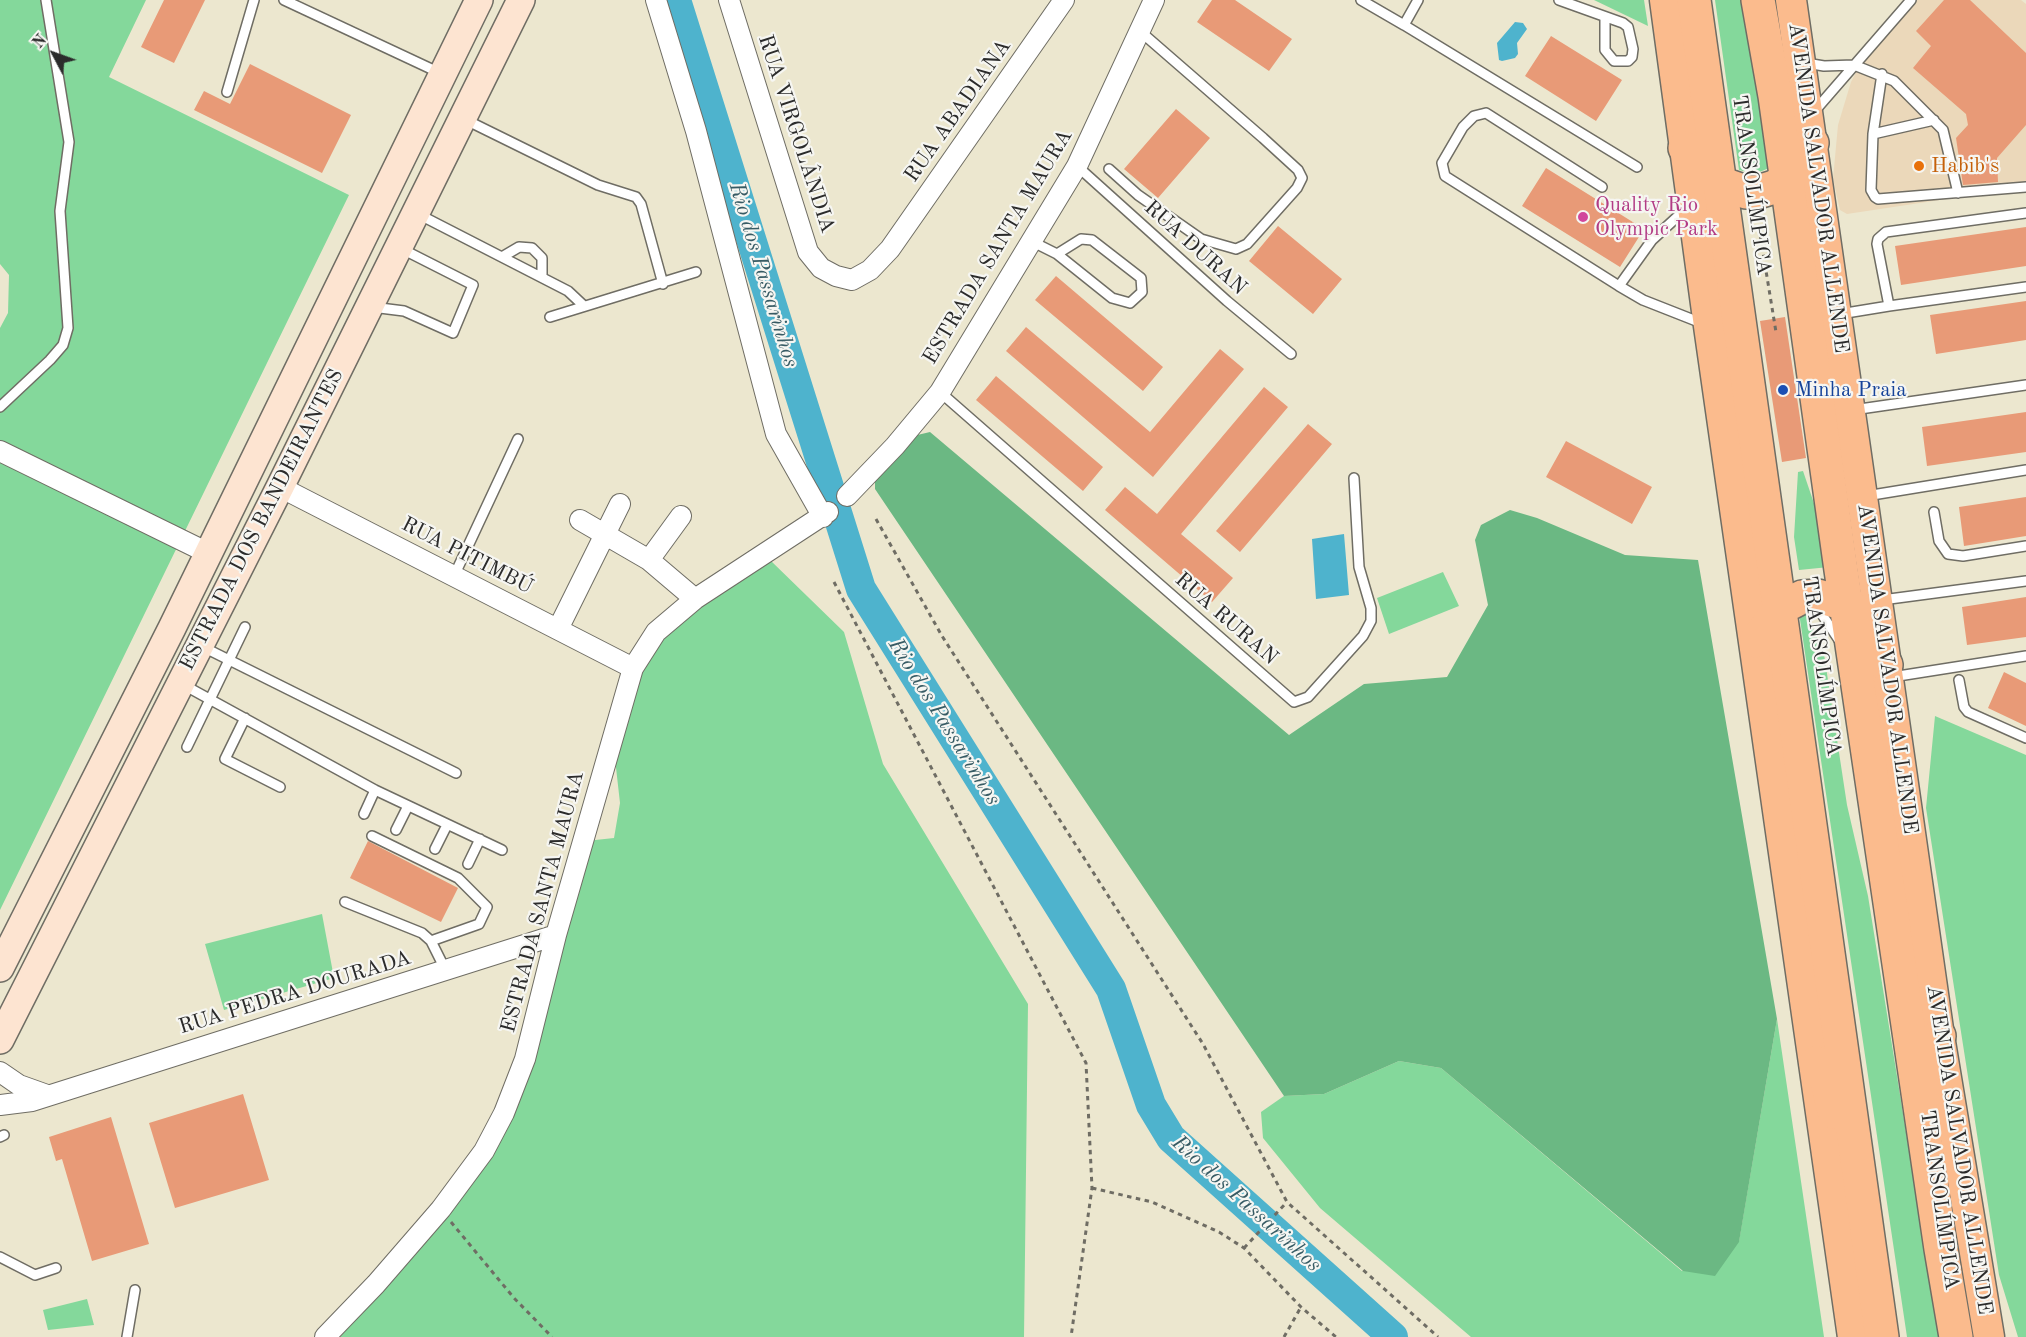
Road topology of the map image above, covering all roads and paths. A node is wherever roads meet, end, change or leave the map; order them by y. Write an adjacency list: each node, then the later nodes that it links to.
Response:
1 (46, 0): 66 (lane)
2 (254, 0): 27 (lane)
3 (284, 0): 25 (lane)
4 (479, 0): 25 (main road, ESTRADA DOS BANDEIRANTES)
5 (521, 0): 28 (main road, ESTRADA DOS BANDEIRANTES)
6 (656, 0): 88 (street, ESTRADA SANTA MAURA)
7 (729, 0): 47 (street, RUA VIRGOLÂNDIA)
8 (1064, 0): 47 (street, RUA ABADIANA)
9 (1154, 0): 21 (street, ESTRADA SANTA MAURA)
10 (1361, 0): 20 (lane)
11 (1418, 0): 20 (lane)
12 (1559, 0): 19 (lane)
13 (1665, 0): 32 (main road)
14 (1694, 0): 38 (highway, AVENIDA SALVADOR ALLENDE)
15 (1748, 0): 22 (lane)
16 (1758, 0): 36 (highway, AVENIDA SALVADOR ALLENDE)
17 (1791, 0): 23 (main road, AVENIDA SALVADOR ALLENDE)
18 (1911, 0): 24 (lane)
19 (1605, 17): 19 (lane)
20 (1404, 25): 34 (lane)
21 (1141, 32): 33 (street, ESTRADA SANTA MAURA); 35 (lane)
22 (1753, 35)
23 (1801, 62): 24 (lane); 30 (main road, AVENIDA SALVADOR ALLENDE)
24 (1854, 65): 26 (lane); 30 (lane)
25 (442, 74): 55 (main road, ESTRADA DOS BANDEIRANTES)
26 (1882, 74): 29 (lane); 31 (lane)
27 (227, 92)
28 (463, 119): 42 (main road, ESTRADA DOS BANDEIRANTES); 52 (lane)
29 (1934, 120): 31 (lane); 40 (lane)
30 (1811, 130): 36 (highway); 59 (main road, AVENIDA SALVADOR ALLENDE)
31 (1873, 134): 40 (lane)
32 (1685, 148): 38 (highway); 41 (main road)
33 (1077, 166): 45 (street, ESTRADA SANTA MAURA); 63 (lane, RUA DURAN)
34 (1637, 167)
35 (1109, 170)
36 (1777, 185): 38 (highway); 89 (highway, AVENIDA SALVADOR ALLENDE)
37 (1602, 187): 53 (lane)
38 (1730, 187): 89 (highway, AVENIDA SALVADOR ALLENDE)
39 (2026, 187): 40 (lane)
40 (1958, 193)
41 (1692, 203): 53 (lane); 61 (main road)
42 (416, 213): 46 (main road, ESTRADA DOS BANDEIRANTES); 49 (lane)
43 (2026, 213): 58 (lane)
44 (1759, 228): 62 (path)
45 (1031, 241): 48 (lane); 65 (street, ESTRADA SANTA MAURA)
46 (399, 247): 56 (main road, ESTRADA DOS BANDEIRANTES); 56 (lane)
47 (890, 249)
48 (1057, 254): 48 (lane)
49 (502, 257): 51 (lane); 51 (lane)
50 (696, 272): 52 (lane)
51 (542, 277): 57 (lane)
52 (663, 284): 57 (lane)
53 (1619, 286): 61 (lane)
54 (2026, 287): 58 (lane)
55 (336, 290): 56 (main road); 83 (main road, ESTRADA DOS BANDEIRANTES)
56 (369, 306): 72 (main road, ESTRADA DOS BANDEIRANTES)
57 (584, 306): 60 (lane)
58 (1889, 306): 59 (lane)
59 (1837, 314): 67 (main road, AVENIDA SALVADOR ALLENDE)
60 (550, 317)
61 (1709, 326): 92 (main road)
62 (1776, 332)
63 (1291, 354)
64 (2026, 385): 67 (lane)
65 (940, 392): 71 (lane, RUA RURAN); 73 (street, ESTRADA SANTA MAURA)
66 (0, 407)
67 (1851, 411): 74 (main road, AVENIDA SALVADOR ALLENDE)
68 (518, 439): 85 (lane)
69 (0, 451): 83 (street)
70 (2026, 470): 74 (lane)
71 (1354, 478)
72 (280, 487): 85 (street, RUA PITIMBÚ); 93 (main road, ESTRADA DOS BANDEIRANTES)
73 (847, 496)
74 (1864, 496): 89 (main road, AVENIDA SALVADOR ALLENDE)
75 (620, 504): 80 (street)
76 (1934, 512): 81 (lane)
77 (681, 516): 84 (street)
78 (876, 519): 130 (path)
79 (580, 520): 80 (street)
80 (604, 533): 84 (street); 91 (street)
81 (2026, 546)
82 (1827, 549): 89 (lane, TRANSOLÍMPICA)
83 (208, 553): 120 (main road, ESTRADA DOS BANDEIRANTES)
84 (649, 560): 88 (street)
85 (454, 576): 91 (street, RUA PITIMBÚ)
86 (2026, 581): 89 (lane)
87 (834, 582): 129 (path)
88 (695, 599): 96 (street, ESTRADA SANTA MAURA)
89 (1822, 601): 89 (lane, TRANSOLÍMPICA); 92 (highway); 97 (highway); 132 (highway, AVENIDA SALVADOR ALLENDE); 134 (highway, AVENIDA SALVADOR ALLENDE)
90 (245, 627): 95 (lane)
91 (558, 629): 96 (street, RUA PITIMBÚ)
92 (1756, 641): 125 (main road)
93 (200, 645): 95 (lane); 99 (main road, ESTRADA DOS BANDEIRANTES)
94 (2026, 656): 97 (lane)
95 (228, 660): 100 (lane); 104 (lane)
96 (633, 668): 117 (street, ESTRADA SANTA MAURA)
97 (1887, 671): 123 (main road, AVENIDA SALVADOR ALLENDE)
98 (1959, 680): 102 (lane)
99 (180, 683): 100 (lane); 119 (main road, ESTRADA DOS BANDEIRANTES)
100 (210, 699): 101 (lane); 103 (lane)
101 (245, 718): 105 (lane); 106 (lane)
102 (2026, 738)
103 (187, 747)
104 (456, 772)
105 (280, 787)
106 (375, 790): 107 (lane); 108 (lane)
107 (408, 806): 109 (lane); 110 (lane)
108 (364, 814)
109 (447, 825): 112 (lane); 113 (lane)
110 (396, 830)
111 (372, 836): 118 (lane)
112 (480, 839): 114 (lane); 115 (lane)
113 (435, 849)
114 (502, 850)
115 (468, 864)
116 (345, 902): 118 (lane)
117 (556, 935): 121 (street, RUA PEDRA DOURADA); 131 (street, ESTRADA SANTA MAURA)
118 (431, 941): 121 (lane)
119 (39, 963): 122 (main road); 124 (main road, ESTRADA DOS BANDEIRANTES)
120 (0, 968)
121 (447, 971): 127 (street, RUA PEDRA DOURADA)
122 (0, 986)
123 (1939, 1036): 134 (highway); 149 (main road, AVENIDA SALVADOR ALLENDE)
124 (0, 1040)
125 (1816, 1063): 132 (highway); 146 (main road)
126 (0, 1072): 127 (street)
127 (47, 1095): 128 (street, RUA PEDRA DOURADA)
128 (0, 1105)
129 (1092, 1188): 133 (path); 142 (path)
130 (1287, 1202): 133 (path); 145 (path)
131 (441, 1209): 140 (street, ESTRADA SANTA MAURA); 141 (path)
132 (1866, 1232): 147 (highway, AVENIDA SALVADOR ALLENDE)
133 (1244, 1248): 138 (path)
134 (1941, 1249): 148 (highway, AVENIDA SALVADOR ALLENDE)
135 (0, 1257): 136 (lane)
136 (56, 1268)
137 (135, 1290): 139 (lane)
138 (1301, 1307): 143 (path); 144 (path)
139 (127, 1337)
140 (325, 1337)
141 (552, 1337)
142 (1071, 1337)
143 (1284, 1337)
144 (1336, 1337)
145 (1438, 1337)
146 (1853, 1337)
147 (1882, 1337)
148 (1956, 1337)
149 (1989, 1337)

